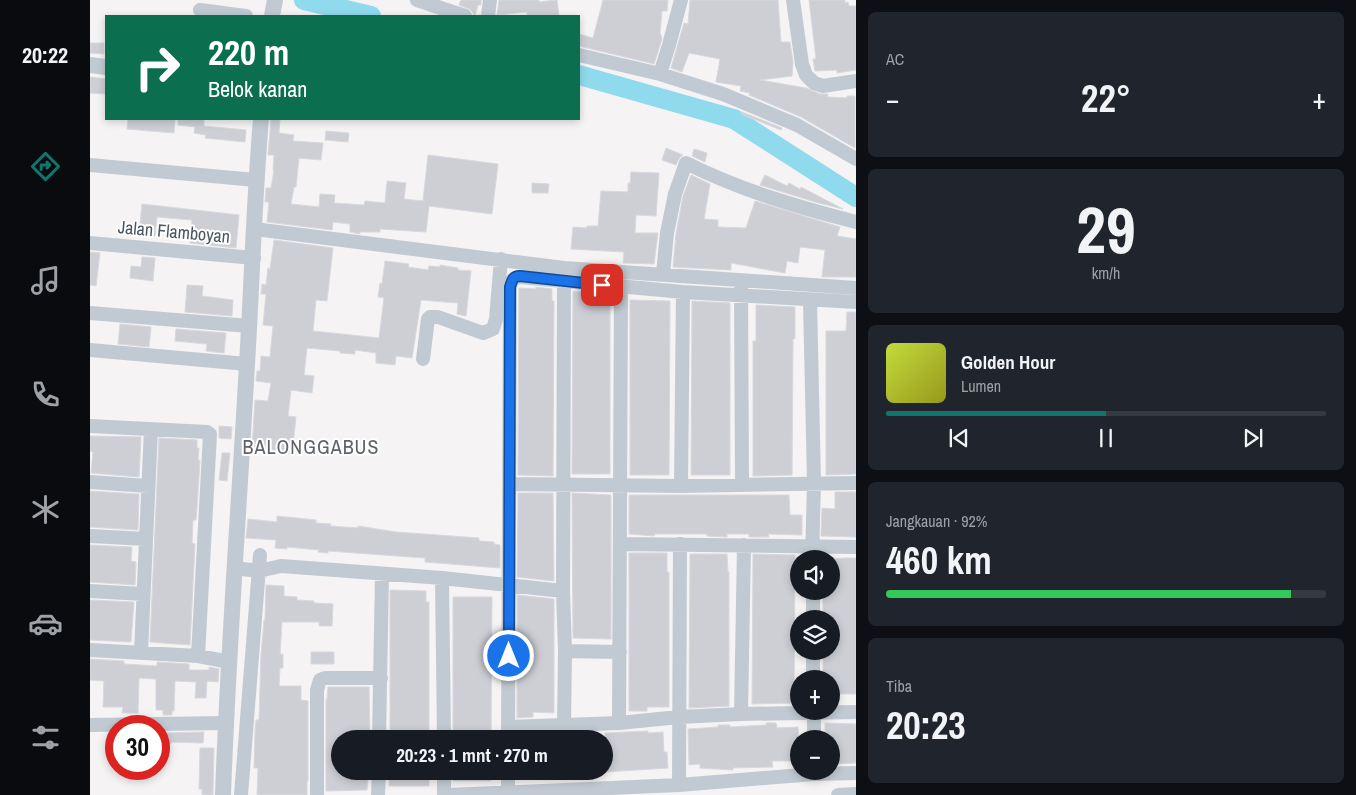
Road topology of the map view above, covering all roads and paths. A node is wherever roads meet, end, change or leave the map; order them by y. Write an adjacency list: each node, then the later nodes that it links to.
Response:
1 (274, 0): 8 (street)
2 (417, 0): 9 (street)
3 (490, 0): 10 (street)
4 (681, 0): 14 (street)
5 (793, 0): 15 (street)
6 (200, 10): 7 (street)
7 (238, 15)
8 (272, 15)
9 (462, 15)
10 (488, 15)
11 (580, 55): 14 (street)
12 (90, 65): 13 (street)
13 (105, 67)
14 (660, 74): 17 (street)
15 (856, 81)
16 (260, 120): 19 (street)
17 (856, 159)
18 (90, 165): 19 (street)
19 (256, 180): 21 (street)
20 (856, 222): 26 (street)
21 (254, 228): 23 (street); 24 (street)
22 (90, 243): 23 (street, Jalan Flamboyan)
23 (254, 258): 35 (street)
24 (501, 259): 25 (street); 37 (street)
25 (564, 274): 26 (street); 28 (street); 43 (street); 44 (street)
26 (662, 274): 27 (street)
27 (741, 280): 29 (street); 31 (street)
28 (621, 287): 30 (street); 48 (street)
29 (856, 288)
30 (683, 292): 31 (street); 49 (street)
31 (742, 296): 32 (street); 45 (street)
32 (810, 300): 33 (street); 42 (street)
33 (856, 302)
34 (90, 313): 35 (street)
35 (249, 326): 38 (street)
36 (90, 350): 38 (street)
37 (423, 359)
38 (247, 364): 60 (street)
39 (90, 426): 40 (street)
40 (151, 429): 47 (street); 73 (street)
41 (90, 482): 47 (street)
42 (814, 483): 45 (street); 46 (street); 57 (street)
43 (510, 484): 44 (street); 65 (street)
44 (564, 484): 48 (street); 67 (street)
45 (742, 484): 49 (street)
46 (856, 484)
47 (148, 486): 51 (street)
48 (620, 486): 49 (street); 52 (street)
49 (681, 486)
50 (90, 536): 51 (street)
51 (146, 539): 68 (street)
52 (621, 544): 53 (street); 72 (street)
53 (680, 544): 54 (street); 80 (street)
54 (744, 545): 56 (street); 79 (street)
55 (856, 547): 58 (street)
56 (790, 550)
57 (812, 550)
58 (834, 550)
59 (260, 555): 60 (street); 61 (street); 62 (street)
60 (235, 560): 62 (street); 74 (street)
61 (281, 566): 62 (street); 63 (street)
62 (259, 571): 99 (street)
63 (382, 574): 64 (street); 75 (street)
64 (442, 578): 65 (street); 86 (street)
65 (509, 586): 67 (street); 87 (street)
66 (90, 591): 68 (street)
67 (563, 591): 70 (street)
68 (144, 594): 71 (street)
69 (90, 650): 71 (street)
70 (565, 651): 72 (street); 84 (street)
71 (141, 652): 73 (street)
72 (620, 652): 82 (street)
73 (198, 656): 74 (street)
74 (230, 662): 81 (street)
75 (381, 678): 85 (street); 100 (street)
76 (840, 712): 77 (street)
77 (856, 712)
78 (790, 713): 79 (street)
79 (741, 714): 80 (street)
80 (679, 717): 82 (street); 95 (street)
81 (226, 723): 83 (street); 98 (street)
82 (620, 723): 84 (street)
83 (90, 725)
84 (564, 725): 88 (street)
85 (380, 730)
86 (444, 730)
87 (508, 730)
88 (529, 730)
89 (840, 773): 90 (street)
90 (856, 773)
91 (790, 774): 95 (street)
92 (379, 780): 101 (street)
93 (444, 780): 102 (street)
94 (508, 780): 96 (street)
95 (679, 785): 96 (street)
96 (508, 794): 103 (street)
97 (856, 794): 104 (street)
98 (223, 795)
99 (240, 795)
100 (317, 795)
101 (378, 795)
102 (444, 795)
103 (450, 795)
104 (838, 795)

